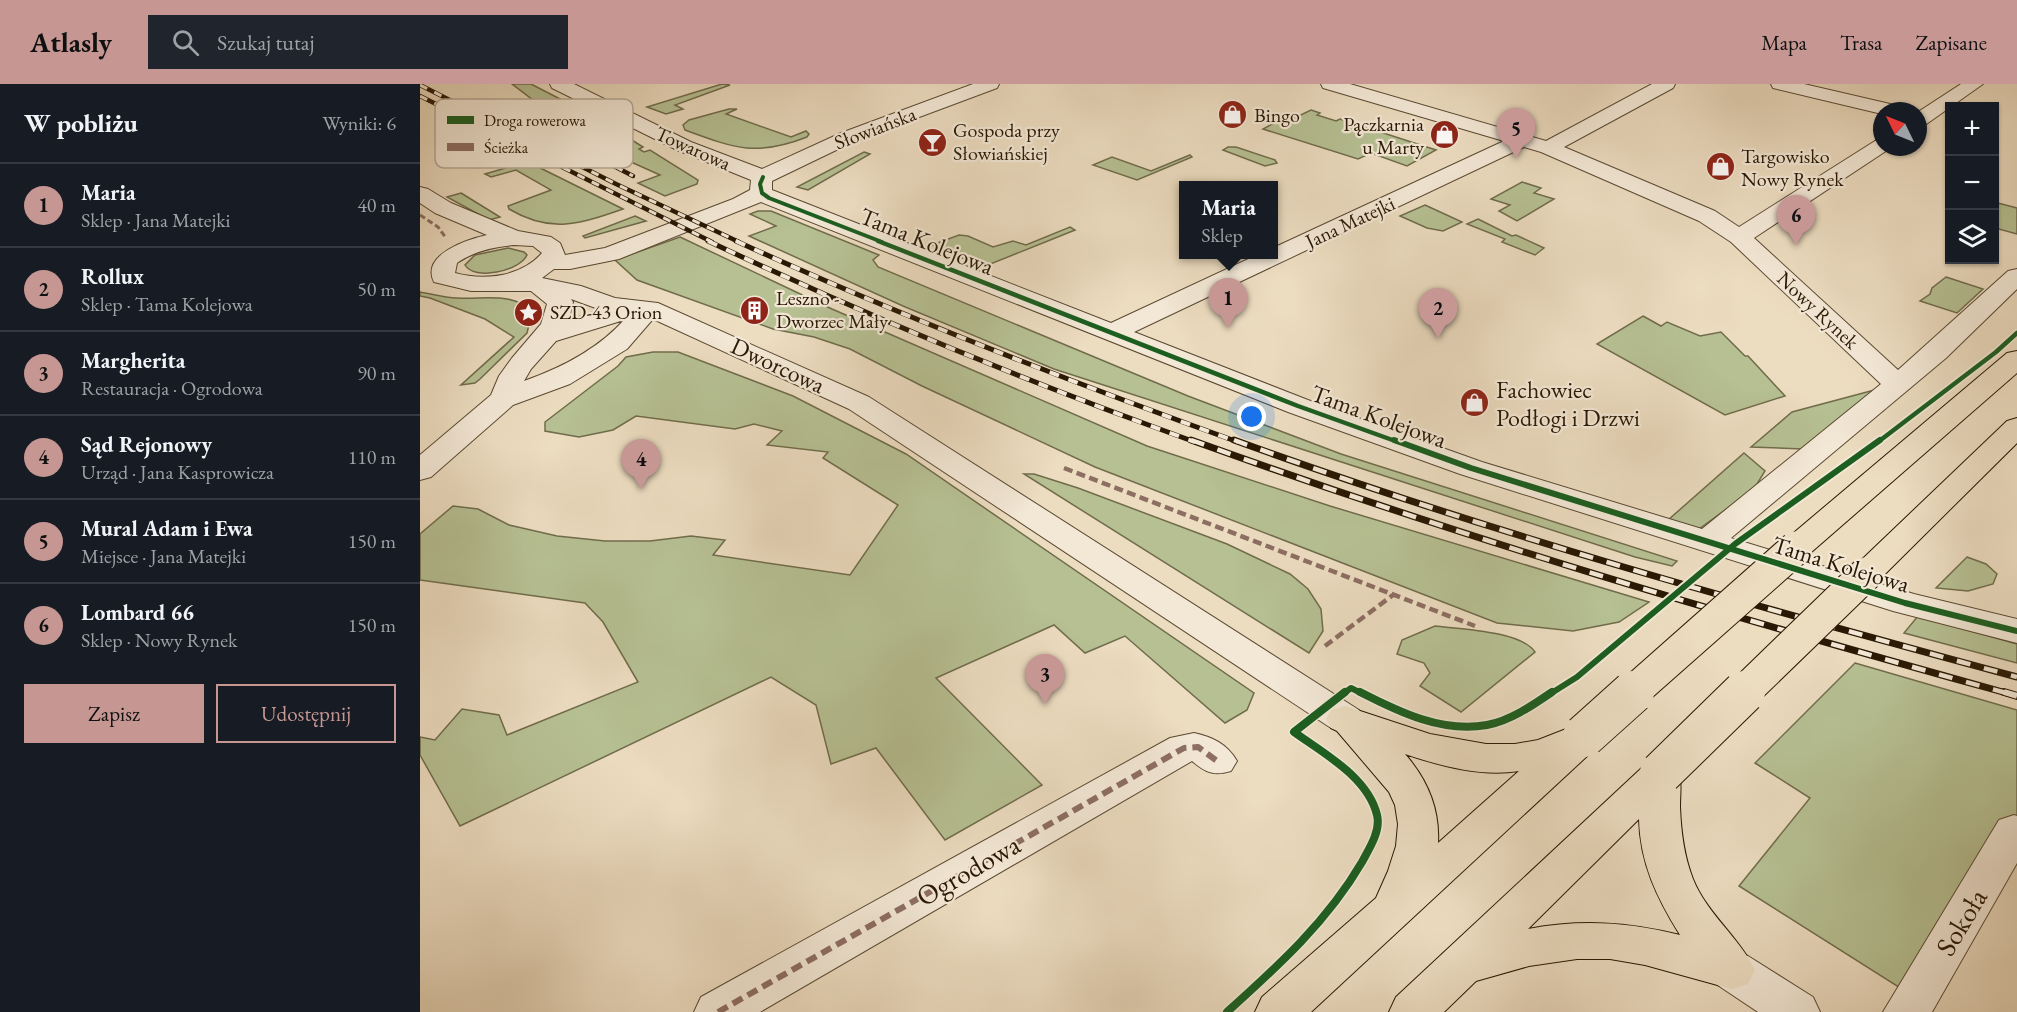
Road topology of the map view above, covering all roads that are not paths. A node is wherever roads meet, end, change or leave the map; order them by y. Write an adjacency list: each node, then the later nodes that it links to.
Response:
1 (559, 84): 7 (street, Towarowa)
2 (990, 84): 14 (street, Słowiańska)
3 (1330, 84): 11 (street, Nowy Rynek)
4 (1666, 84): 12 (street)
5 (1780, 84): 8 (street)
6 (1974, 84): 9 (street)
7 (589, 99)
8 (1873, 106)
9 (1927, 114)
10 (633, 121): 14 (street, Towarowa)
11 (1523, 140): 12 (street, Nowy Rynek); 20 (street, Jana Matejki)
12 (1548, 148): 17 (street, Nowy Rynek)
13 (1873, 151): 17 (street)
14 (763, 185): 22 (street, Słowiańska); 25 (street, Tama Kolejowa)
15 (420, 194): 16 (street)
16 (443, 208): 18 (street); 19 (street)
17 (1739, 237): 30 (street, Nowy Rynek)
18 (513, 238): 19 (street); 22 (street)
19 (461, 250): 22 (street, Dworcowa)
20 (1278, 255)
21 (1269, 259): 25 (street, Jana Matejki)
22 (547, 265): 24 (street, Dworcowa); 26 (street)
23 (2017, 276): 30 (street)
24 (649, 308): 26 (street); 27 (street, Dworcowa); 28 (street)
25 (1111, 333): 34 (street, Tama Kolejowa)
26 (550, 335): 31 (street)
27 (715, 336): 28 (street); 36 (street, Dworcowa)
28 (618, 343): 31 (street)
29 (2017, 359): 37 (main road, bridge)
30 (1897, 384): 34 (street)
31 (503, 399): 33 (street)
32 (2017, 427): 39 (main road, bridge)
33 (420, 471)
34 (1707, 542): 35 (street, Tama Kolejowa)
35 (2017, 631)
36 (1345, 719): 37 (main road); 41 (main road)
37 (1584, 736): 41 (main road)
38 (1217, 761): 44 (street, Ogrodowa)
39 (1661, 773): 42 (main road); 43 (main road)
40 (2014, 831): 48 (street, Sokoła)
41 (1389, 913): 45 (main road)
42 (1462, 965): 43 (main road); 46 (main road)
43 (1732, 970): 47 (street)
44 (718, 1012)
45 (1278, 1012)
46 (1413, 1012)
47 (1796, 1012)
48 (1907, 1012)

